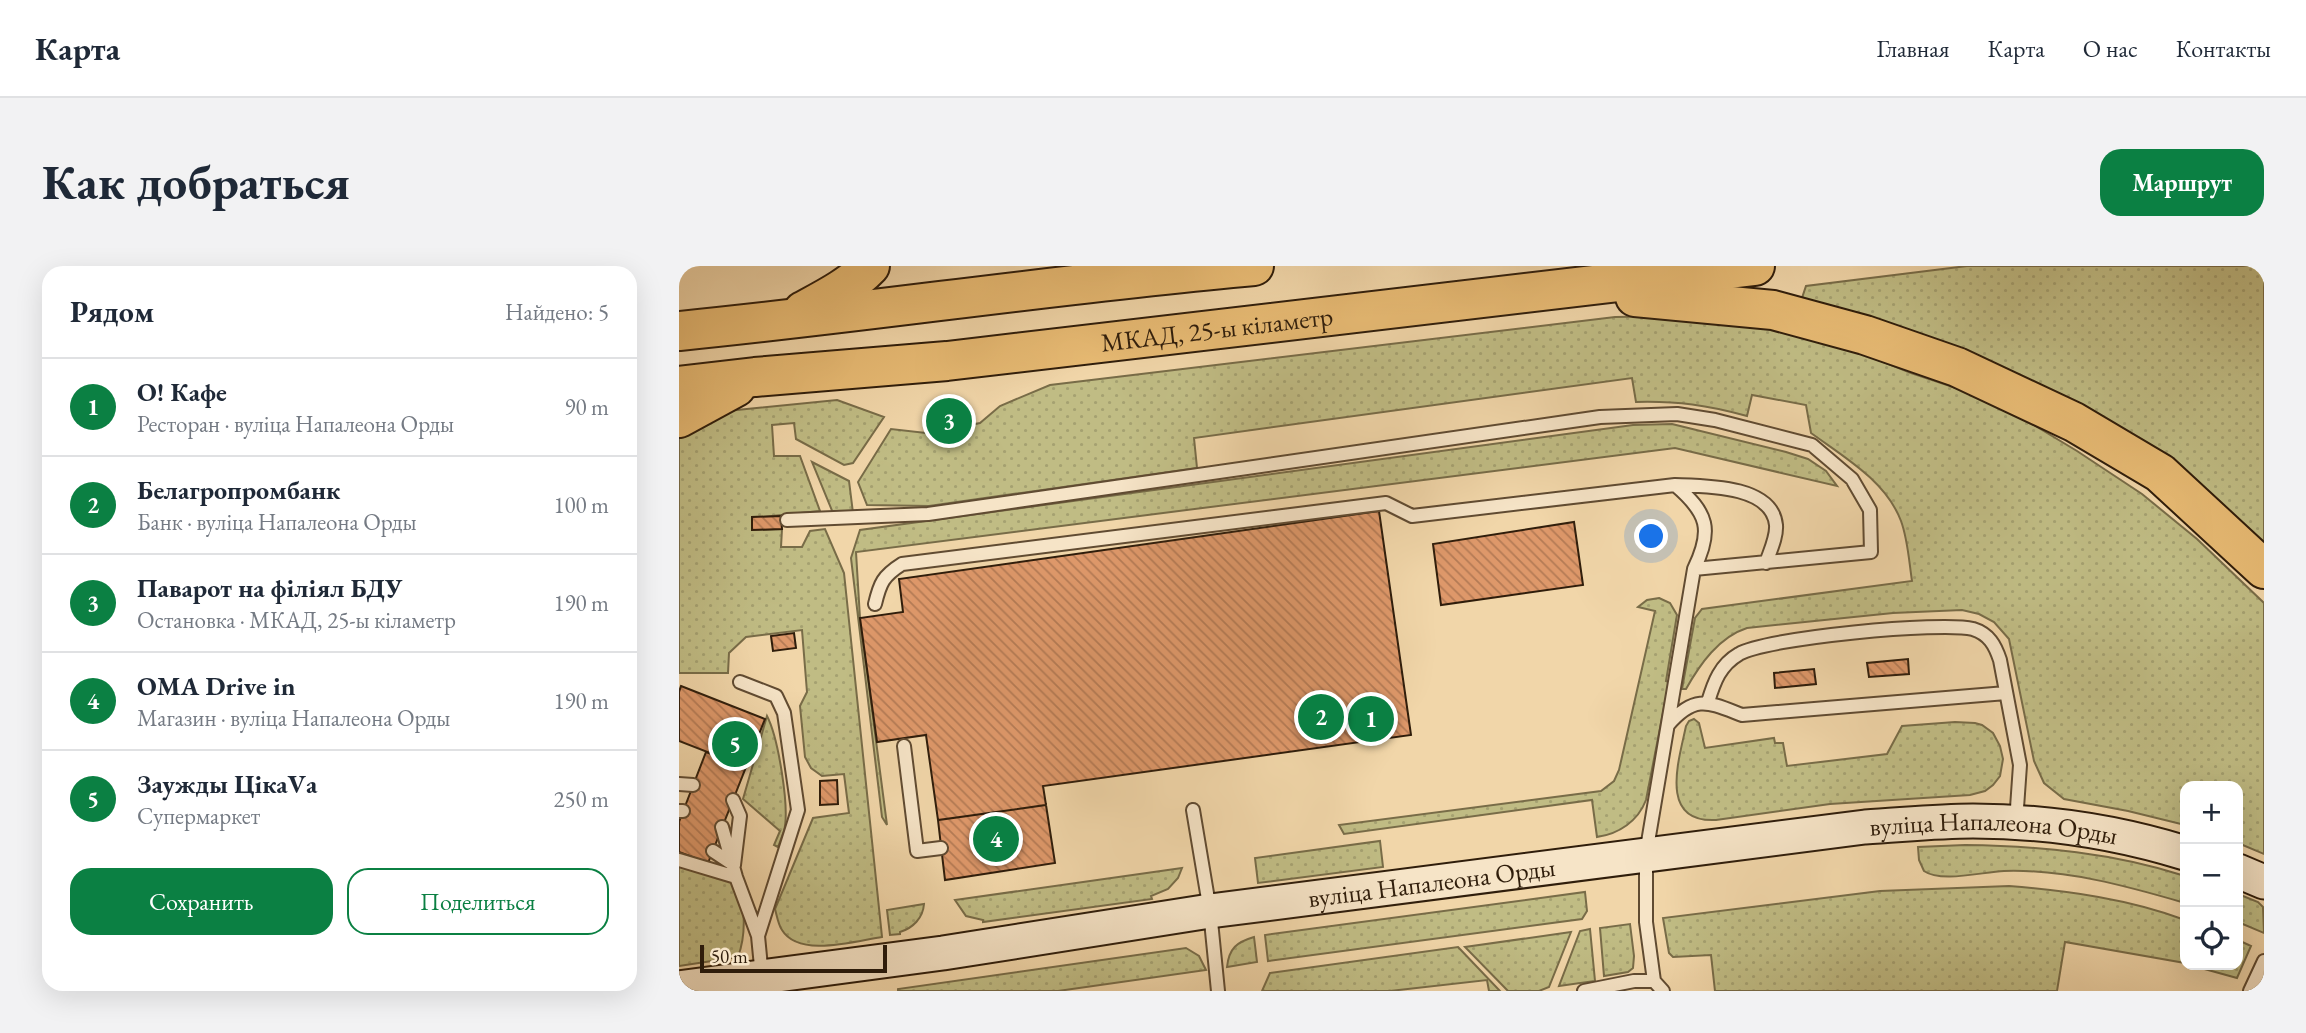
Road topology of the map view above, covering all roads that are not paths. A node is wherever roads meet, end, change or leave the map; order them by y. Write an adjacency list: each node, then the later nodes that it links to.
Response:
1 (870, 266): 7 (highway)
2 (1066, 266): 5 (highway)
3 (1254, 266): 5 (highway)
4 (1755, 266): 6 (highway, МКАД, 25-ы кіламетр)
5 (1133, 277): 7 (highway)
6 (1560, 290): 9 (highway, МКАД, 25-ы кіламетр); 16 (highway)
7 (786, 320): 8 (highway)
8 (679, 331)
9 (755, 377): 10 (highway, МКАД, 25-ы кіламетр); 11 (highway)
10 (679, 386)
11 (679, 418)
12 (1675, 485): 14 (lane); 15 (lane); 17 (lane)
13 (787, 520): 14 (lane)
14 (1766, 563): 15 (lane)
15 (1694, 569): 21 (lane)
16 (2264, 569)
17 (875, 604)
18 (740, 682): 38 (lane)
19 (2006, 693): 20 (lane); 20 (lane); 27 (lane)
20 (1708, 702): 21 (lane)
21 (1668, 725): 32 (lane)
22 (904, 746): 29 (lane)
23 (679, 785): 24 (lane)
24 (693, 785)
25 (733, 800): 34 (lane)
26 (1193, 810): 37 (lane)
27 (2016, 822): 31 (street, вуліца Напалеона Орды); 32 (street, вуліца Напалеона Орды)
28 (722, 827): 34 (lane)
29 (935, 848)
30 (713, 851): 34 (lane)
31 (2180, 852)
32 (1646, 854): 37 (street, вуліца Напалеона Орды); 40 (lane)
33 (679, 860): 34 (lane)
34 (735, 871): 38 (lane)
35 (2243, 873): 36 (street)
36 (2264, 882)
37 (1210, 911): 41 (street, вуліца Напалеона Орды); 44 (lane)
38 (758, 936): 41 (lane)
39 (2264, 961): 47 (lane)
40 (1654, 981): 43 (lane); 46 (lane)
41 (763, 984): 42 (street, вуліца Напалеона Орды)
42 (679, 988)
43 (1600, 989): 45 (lane)
44 (1218, 991)
45 (1584, 991)
46 (1663, 991)
47 (2250, 991)

